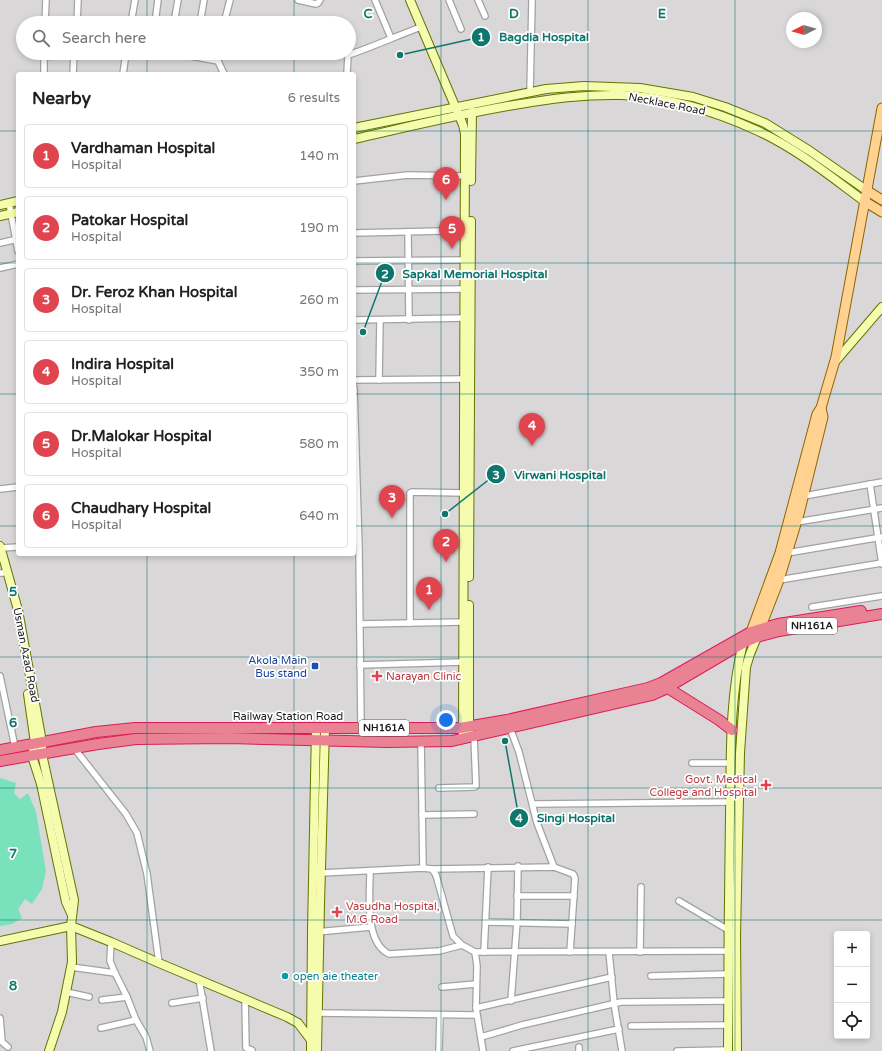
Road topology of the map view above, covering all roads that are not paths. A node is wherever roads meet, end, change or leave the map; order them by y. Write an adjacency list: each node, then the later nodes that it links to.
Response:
1 (46, 0): 15 (street)
2 (78, 0): 16 (street)
3 (135, 0): 17 (street)
4 (158, 0): 18 (street)
5 (178, 0): 19 (street)
6 (204, 0): 20 (street)
7 (230, 0): 21 (street)
8 (298, 0): 9 (street)
9 (320, 0)
10 (375, 0): 25 (street)
11 (410, 0): 23 (main road)
12 (449, 0): 24 (street)
13 (478, 0): 22 (street)
14 (532, 0): 40 (street)
15 (45, 16)
16 (77, 16)
17 (132, 16)
18 (156, 16)
19 (175, 16)
20 (201, 16)
21 (226, 16)
22 (485, 16)
23 (421, 26): 25 (street); 42 (main road)
24 (461, 28)
25 (391, 38): 26 (street)
26 (356, 53)
27 (44, 60): 33 (street)
28 (74, 60): 34 (street)
29 (125, 60): 35 (street)
30 (214, 60): 32 (street)
31 (348, 60): 37 (street)
32 (218, 61): 36 (street)
33 (44, 72)
34 (73, 72)
35 (123, 72)
36 (223, 72)
37 (347, 72)
38 (541, 90): 39 (main road); 40 (main road); 41 (main road)
39 (623, 91): 41 (main road, Necklace Road); 50 (main road); 53 (main road, Necklace Road)
40 (530, 92): 42 (main road)
41 (542, 100): 44 (main road, Necklace Road)
42 (455, 107): 45 (main road); 46 (main road)
43 (882, 108): 50 (main road)
44 (472, 112): 45 (main road, Necklace Road); 70 (main road)
45 (459, 115): 47 (main road, Necklace Road); 48 (main road)
46 (356, 128)
47 (356, 139)
48 (466, 176): 49 (street); 65 (main road)
49 (356, 180)
50 (866, 190): 51 (main road); 53 (main road)
51 (882, 200)
52 (16, 201): 54 (main road)
53 (864, 201): 56 (main road); 78 (main road)
54 (9, 203): 55 (main road); 57 (street)
55 (0, 205)
56 (882, 212)
57 (14, 213): 58 (main road); 59 (street)
58 (0, 216)
59 (16, 231)
60 (443, 231): 61 (street)
61 (408, 232): 62 (street); 67 (street)
62 (356, 233)
63 (16, 240): 64 (street)
64 (0, 243)
65 (465, 260): 67 (street); 70 (main road)
66 (356, 261): 67 (street)
67 (408, 261): 72 (street)
68 (16, 264): 69 (street)
69 (0, 268)
70 (468, 289): 72 (street); 74 (main road); 114 (main road)
71 (356, 290): 72 (street)
72 (408, 290): 77 (street)
73 (882, 307): 78 (main road)
74 (465, 318): 77 (street); 81 (main road)
75 (356, 320): 76 (street)
76 (380, 320): 77 (street); 80 (street)
77 (409, 320)
78 (834, 363): 82 (main road)
79 (356, 380): 80 (street)
80 (378, 380): 81 (street)
81 (464, 380): 88 (main road)
82 (821, 408): 89 (main road); 108 (main road)
83 (882, 482): 84 (street)
84 (870, 484): 89 (street); 91 (street)
85 (16, 487): 86 (street)
86 (0, 489)
87 (356, 489): 107 (street)
88 (464, 493): 105 (main road); 106 (street)
89 (804, 496): 92 (main road)
90 (882, 508): 91 (street)
91 (874, 510): 92 (street); 93 (street)
92 (797, 522): 96 (main road)
93 (880, 537): 96 (street); 97 (street)
94 (0, 547): 95 (street); 122 (main road, Usman Azad Road)
95 (16, 547)
96 (787, 553): 100 (main road)
97 (882, 563): 100 (street)
98 (0, 564): 99 (main road, Usman Azad Road)
99 (1, 573): 122 (main road, Usman Azad Road)
100 (779, 580): 108 (main road)
101 (882, 596): 102 (street)
102 (812, 606)
103 (882, 607): 108 (highway, NH161A)
104 (882, 614): 108 (highway, NH161A)
105 (464, 622): 106 (street); 110 (main road)
106 (410, 623): 107 (street)
107 (360, 624): 111 (street)
108 (756, 632): 109 (highway, NH161A); 113 (highway, Railway Station Road / NH161A); 152 (main road)
109 (743, 643): 113 (highway, Railway Station Road / NH161A); 118 (main road)
110 (463, 662): 111 (street); 114 (main road)
111 (360, 665): 116 (street)
112 (0, 676): 123 (street)
113 (664, 686): 114 (highway, Railway Station Road / NH161A); 117 (highway, Railway Station Road / NH161A); 118 (highway)
114 (466, 727): 116 (highway, Railway Station Road / NH161A); 119 (main road)
115 (321, 728): 116 (highway, Railway Station Road / NH161A); 120 (main road); 122 (highway, Railway Station Road / NH161A)
116 (361, 728)
117 (510, 728): 119 (highway, Railway Station Road / NH161A); 132 (street)
118 (732, 730): 129 (main road)
119 (469, 738): 121 (highway, Railway Station Road / NH161A); 130 (street)
120 (321, 740): 121 (highway, Railway Station Road / NH161A); 124 (highway, Railway Station Road / NH161A); 141 (main road); 151 (main road)
121 (421, 741): 134 (street)
122 (39, 742): 123 (highway, Railway Station Road / NH161A); 126 (main road)
123 (15, 747): 125 (highway, Railway Station Road / NH161A)
124 (74, 748): 126 (highway, Railway Station Road / NH161A); 163 (street)
125 (0, 750)
126 (37, 755): 127 (highway, Railway Station Road / NH161A); 149 (main road)
127 (0, 761)
128 (692, 763): 129 (street)
129 (731, 763): 131 (main road)
130 (439, 788)
131 (730, 802): 132 (street); 152 (main road)
132 (534, 804): 137 (street)
133 (474, 814): 134 (street)
134 (422, 815): 138 (street)
135 (518, 866): 136 (street); 137 (street); 143 (street)
136 (488, 867): 139 (street); 146 (street)
137 (554, 867): 144 (street)
138 (423, 868): 139 (street); 140 (street)
139 (432, 869): 155 (street)
140 (370, 871): 141 (street); 150 (street)
141 (321, 873): 151 (main road)
142 (641, 887): 162 (street)
143 (517, 896): 144 (street); 147 (street)
144 (574, 896): 148 (street)
145 (678, 901): 152 (street)
146 (486, 922): 147 (street); 158 (street)
147 (517, 922): 148 (street); 159 (street)
148 (572, 924): 160 (street)
149 (71, 926): 153 (main road); 154 (main road); 164 (main road)
150 (371, 927): 151 (street); 155 (street)
151 (316, 932): 183 (main road)
152 (732, 932): 156 (main road); 208 (main road)
153 (0, 941)
154 (111, 942): 163 (main road); 165 (street)
155 (462, 945): 157 (street)
156 (728, 951): 162 (street); 166 (main road)
157 (475, 952): 158 (street); 170 (street)
158 (484, 952): 159 (street)
159 (514, 952): 160 (street); 178 (street)
160 (570, 952): 161 (street)
161 (609, 952): 162 (street); 168 (street)
162 (640, 952)
163 (159, 963): 169 (main road)
164 (71, 967): 165 (street); 172 (main road)
165 (115, 973): 174 (street)
166 (727, 974): 167 (street); 179 (main road)
167 (651, 976)
168 (612, 977): 178 (street); 181 (street)
169 (199, 979): 175 (street); 176 (main road)
170 (476, 984): 171 (street); 182 (street)
171 (442, 987)
172 (66, 992): 173 (street); 198 (main road)
173 (89, 997)
174 (127, 997): 177 (street); 187 (street)
175 (203, 998): 180 (street); 200 (street)
176 (245, 999): 188 (main road); 201 (street)
177 (102, 1000)
178 (511, 1001): 182 (street)
179 (728, 1001): 181 (street); 189 (main road)
180 (172, 1003)
181 (614, 1003): 192 (street); 193 (street)
182 (476, 1008): 185 (street)
183 (315, 1015): 184 (street); 188 (main road); 194 (main road); 196 (main road)
184 (440, 1015): 185 (street); 202 (street)
185 (476, 1015): 193 (street)
186 (0, 1018): 195 (street)
187 (136, 1020): 191 (street); 199 (street)
188 (298, 1023): 194 (main road)
189 (728, 1025): 190 (street); 207 (main road)
190 (631, 1026)
191 (101, 1028)
192 (619, 1029): 197 (street); 205 (street)
193 (480, 1037): 203 (street)
194 (311, 1041): 196 (main road)
195 (8, 1048)
196 (315, 1050)
197 (524, 1050): 204 (street)
198 (49, 1051)
199 (150, 1051)
200 (211, 1051)
201 (252, 1051)
202 (439, 1051)
203 (483, 1051)
204 (513, 1051)
205 (622, 1051)
206 (677, 1051): 207 (street)
207 (728, 1051)
208 (737, 1051)

